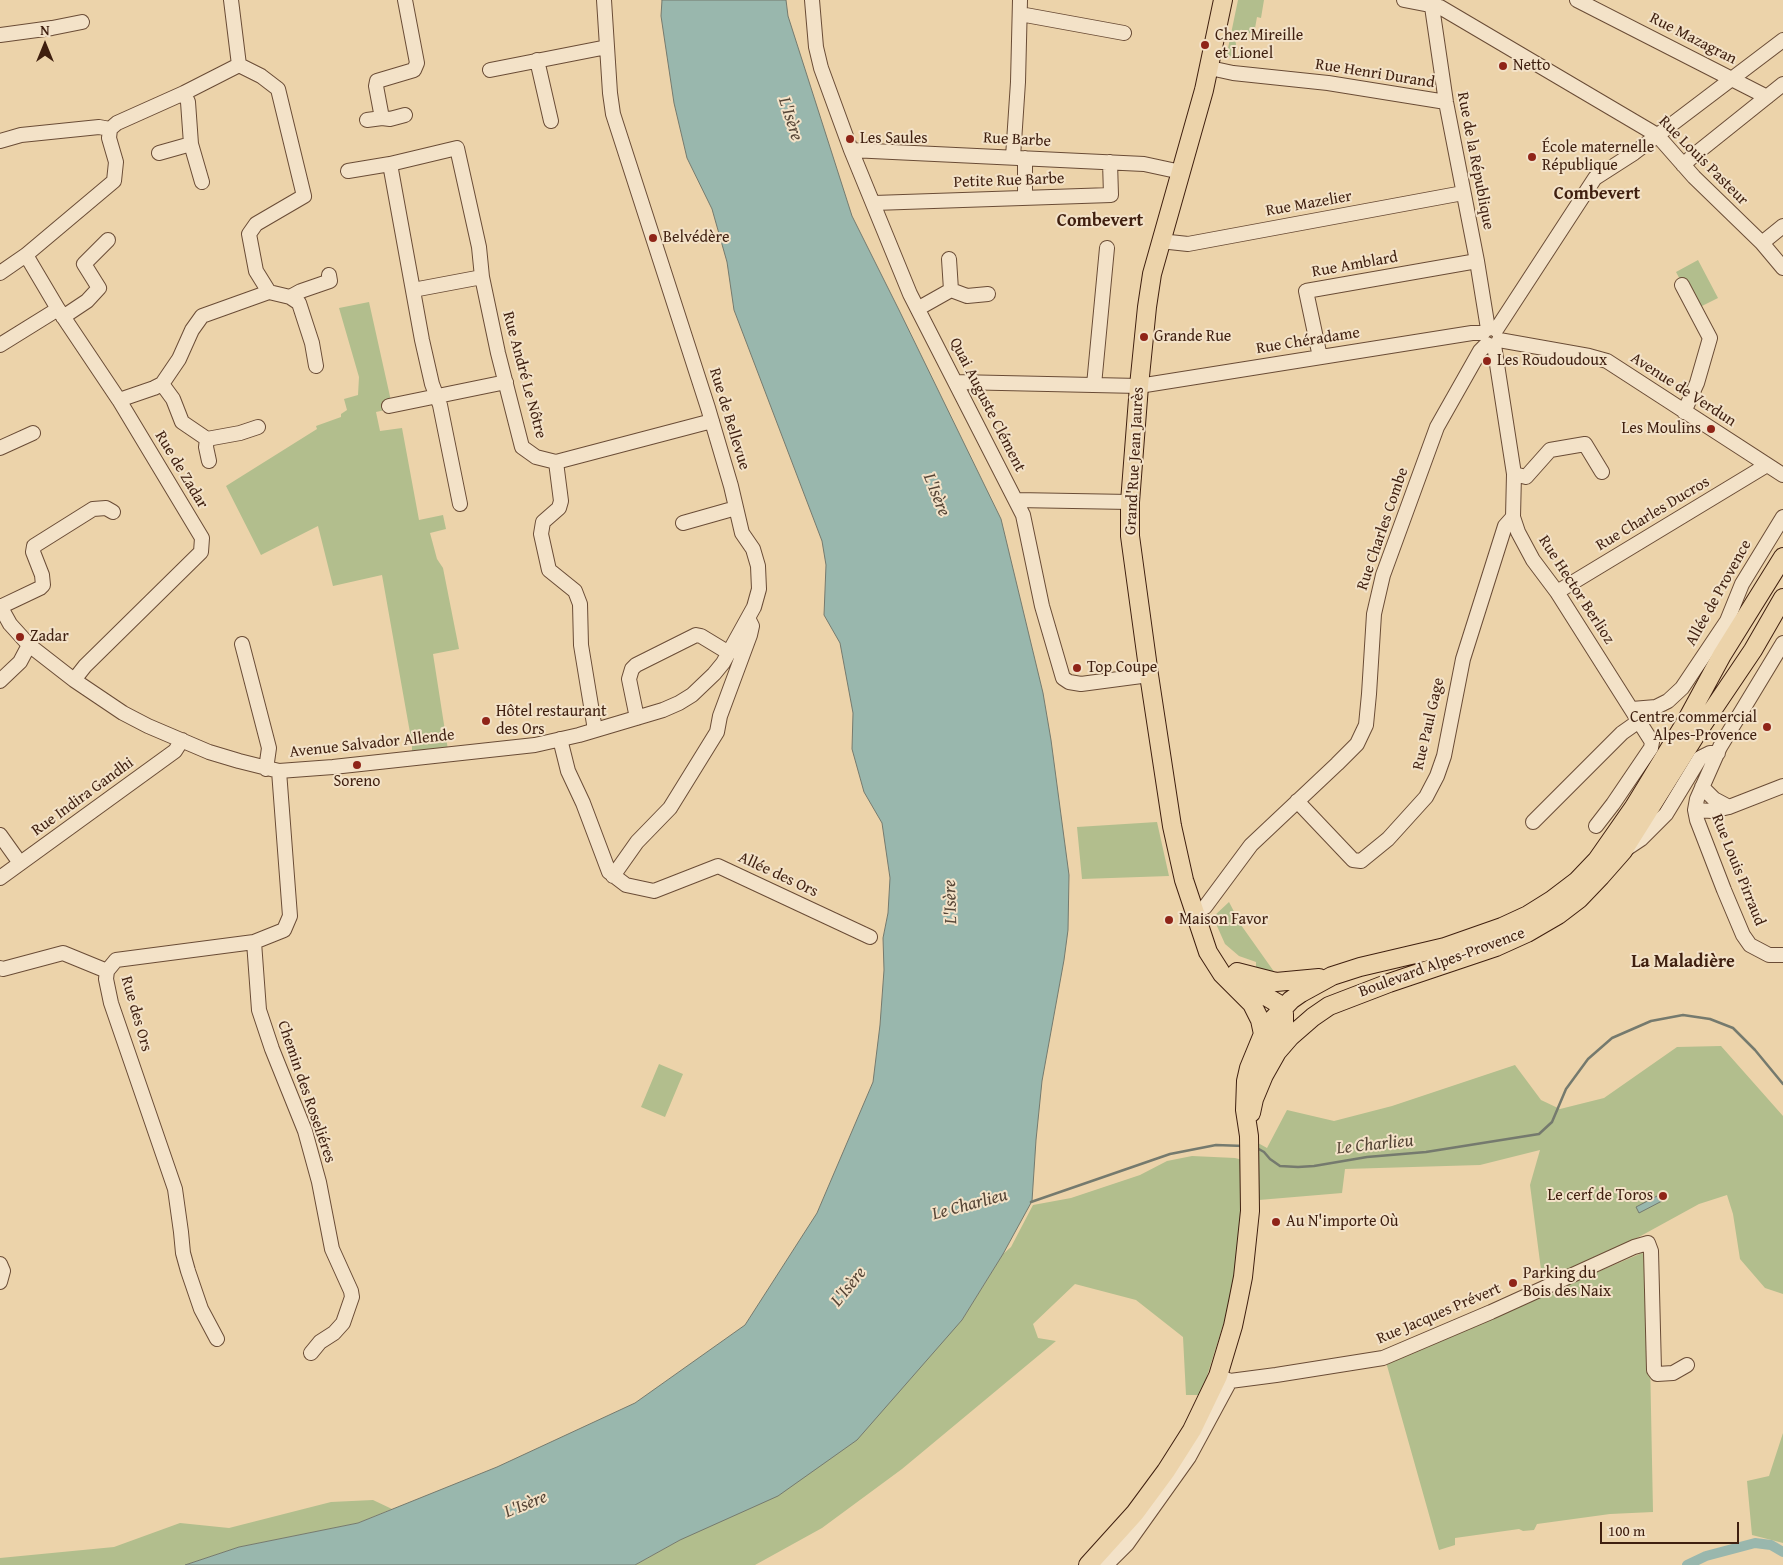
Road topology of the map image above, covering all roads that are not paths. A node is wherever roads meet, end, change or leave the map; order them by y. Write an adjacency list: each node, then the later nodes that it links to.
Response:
1 (231, 0): 16 (street)
2 (405, 0): 25 (street)
3 (604, 0): 14 (street, Rue de Bellevue)
4 (812, 0): 32 (street, Quai Auguste Clément)
5 (1223, 0): 17 (main road, Grand'Rue Jean Jaurès)
6 (1404, 0): 8 (street, Rue Louis Pasteur)
7 (1577, 0): 19 (street, Rue Mazagran)
8 (1431, 2): 23 (street, Rue de la République); 29 (street, Rue Louis Pasteur)
9 (1020, 7): 11 (street); 34 (street)
10 (82, 22): 12 (street)
11 (1124, 33)
12 (0, 35)
13 (1783, 40): 19 (street, Rue Charles Combe)
14 (607, 47): 15 (street); 77 (street, Rue de Bellevue)
15 (537, 60): 18 (street); 27 (street)
16 (239, 64): 21 (street); 59 (street)
17 (1210, 68): 23 (street, Rue Henri Durand); 39 (main road, Grand'Rue Jean Jaurès)
18 (490, 70)
19 (1732, 78): 22 (street, Rue Mazagran); 29 (street, Rue Charles Combe)
20 (1783, 84): 22 (street)
21 (184, 92): 28 (street); 31 (street)
22 (1767, 97): 37 (street)
23 (1446, 102): 41 (street, Rue de la République)
24 (406, 115): 25 (street)
25 (382, 118): 26 (street)
26 (367, 120)
27 (551, 121)
28 (110, 129): 30 (street); 49 (street)
29 (1657, 135): 37 (street, Rue Louis Pasteur); 64 (street, Rue Charles Combe)
30 (0, 141)
31 (191, 144): 33 (street); 40 (street)
32 (851, 150): 34 (street, Rue Barbe); 43 (street, Quai Auguste Clément)
33 (159, 153)
34 (1019, 158): 35 (street, Rue Barbe); 42 (street)
35 (1110, 162): 39 (street, Rue Barbe); 42 (street, Petite Rue Barbe)
36 (390, 164): 38 (street); 55 (street, Rue André Le Nôtre); 57 (street)
37 (1683, 166): 47 (street, Rue Louis Pasteur)
38 (348, 172)
39 (1181, 172): 46 (main road, Grand'Rue Jean Jaurès)
40 (202, 182)
41 (1463, 194): 46 (street, Rue Mazelier); 51 (street, Rue de la République)
42 (1025, 198): 43 (street, Petite Rue Barbe)
43 (874, 203): 62 (street, Quai Auguste Clément)
44 (1783, 226): 47 (street)
45 (108, 240): 63 (street)
46 (1160, 241): 72 (main road, Grand'Rue Jean Jaurès)
47 (1762, 243): 52 (street, Rue Louis Pasteur)
48 (1107, 248): 71 (street)
49 (26, 256): 53 (street); 63 (street, Rue de Zadar)
50 (949, 258): 58 (street)
51 (1477, 262): 64 (street, Rue de la République); 66 (street, Rue Amblard)
52 (1783, 268)
53 (0, 273)
54 (329, 275): 61 (street)
55 (482, 276): 57 (street); 68 (street, Rue André Le Nôtre)
56 (1682, 285): 76 (street)
57 (413, 290): 73 (street)
58 (951, 290): 60 (street); 62 (street)
59 (269, 292): 61 (street); 70 (street)
60 (988, 294)
61 (290, 297): 67 (street)
62 (919, 308): 69 (street, Quai Auguste Clément)
63 (61, 313): 65 (street); 74 (street, Rue de Zadar)
64 (1491, 337): 66 (street, Rue Chéradame); 76 (street, Avenue de Verdun); 86 (street, Rue Hector Berlioz); 117 (street, Rue Charles Combe)
65 (0, 346)
66 (1320, 357): 72 (street, Rue Chéradame)
67 (316, 366)
68 (506, 382): 73 (street); 83 (street, Rue André Le Nôtre)
69 (956, 382): 71 (street, Rue Chéradame); 88 (street, Quai Auguste Clément)
70 (162, 384): 74 (street); 80 (street)
71 (1094, 385): 72 (street, Rue Chéradame)
72 (1139, 386): 89 (main road, Grand'Rue Jean Jaurès)
73 (436, 396): 75 (street); 90 (street)
74 (119, 400): 106 (street, Rue de Zadar)
75 (389, 406)
76 (1684, 412): 84 (street, Avenue de Verdun)
77 (712, 421): 83 (street); 91 (street, Rue de Bellevue)
78 (258, 427): 80 (street)
79 (32, 433): 81 (street)
80 (208, 439): 82 (street)
81 (0, 448)
82 (209, 462)
83 (556, 462): 110 (street)
84 (1767, 465): 87 (street, Avenue de Verdun); 97 (street, Rue Charles Ducros)
85 (1602, 472): 86 (street)
86 (1514, 474): 93 (street, Rue Hector Berlioz)
87 (1783, 476)
88 (1016, 500): 89 (street); 105 (street, Quai Auguste Clément)
89 (1130, 502): 105 (main road, Grand'Rue Jean Jaurès)
90 (460, 504)
91 (736, 508): 95 (street); 100 (street, Rue de Bellevue)
92 (113, 512): 99 (street)
93 (1513, 517): 97 (street, Rue Hector Berlioz); 117 (street, Rue Paul Gage)
94 (1783, 517): 108 (street, Allée de Provence)
95 (683, 523)
96 (1783, 557): 134 (main road, Boulevard Alpes-Provence)
97 (1557, 592): 108 (street, Rue Hector Berlioz)
98 (1783, 598): 123 (main road, Boulevard Alpes-Provence)
99 (0, 606): 103 (street, Avenue Salvador Allende)
100 (748, 619): 104 (street, Rue de Bellevue); 125 (street)
101 (1783, 643): 113 (street, Rue Louis Pirraud)
102 (242, 644): 114 (street, Rue des Ors)
103 (29, 645): 106 (street, Avenue Salvador Allende); 107 (street)
104 (729, 654): 109 (street, Rue de Bellevue); 109 (street)
105 (1149, 675): 127 (main road, Grand'Rue Jean Jaurès)
106 (74, 680): 112 (street, Avenue Salvador Allende)
107 (0, 681)
108 (1635, 715): 120 (street); 121 (street, Rue Hector Berlioz)
109 (637, 718): 110 (street, Rue de Bellevue)
110 (595, 730): 111 (street, Rue de Bellevue)
111 (560, 739): 114 (street, Avenue Salvador Allende); 125 (street)
112 (182, 740): 114 (street, Avenue Salvador Allende); 124 (street, Rue Indira Gandhi)
113 (1719, 750): 116 (street, Rue Louis Pirraud); 123 (street)
114 (272, 770): 129 (street, Rue des Ors)
115 (1783, 786): 118 (street)
116 (1702, 787): 118 (street); 119 (street, Rue Louis Pirraud)
117 (1297, 801): 127 (street, Rue Charles Combe)
118 (1729, 806): 119 (street)
119 (1695, 810): 130 (street, Rue Louis Pirraud)
120 (1533, 822)
121 (1596, 826)
122 (0, 835): 124 (street)
123 (1623, 851): 137 (main road, Boulevard Alpes-Provence)
124 (20, 863): 126 (street, Rue Indira Gandhi)
125 (613, 876): 128 (street, Allée des Ors)
126 (0, 878)
127 (1196, 918): 132 (main road); 136 (main road)
128 (870, 937)
129 (254, 942): 133 (street, Rue des Ors); 142 (street, Chemin des Roseliéres)
130 (1776, 955)
131 (0, 968): 133 (street)
132 (1232, 970): 134 (main road); 135 (main road)
133 (107, 971): 141 (street, Rue des Ors)
134 (1332, 976): 135 (main road, Boulevard Alpes-Provence)
135 (1282, 1009): 136 (main road, Boulevard Alpes-Provence); 137 (main road)
136 (1263, 1034): 138 (main road, Boulevard Alpes-Provence)
137 (1264, 1074): 138 (main road)
138 (1249, 1136): 144 (main road)
139 (0, 1264): 140 (street)
140 (0, 1282)
141 (217, 1339)
142 (311, 1353)
143 (1687, 1365): 144 (street, Rue Jacques Prévert)
144 (1224, 1378): 145 (main road); 146 (street)
145 (1088, 1565)
146 (1106, 1565)

